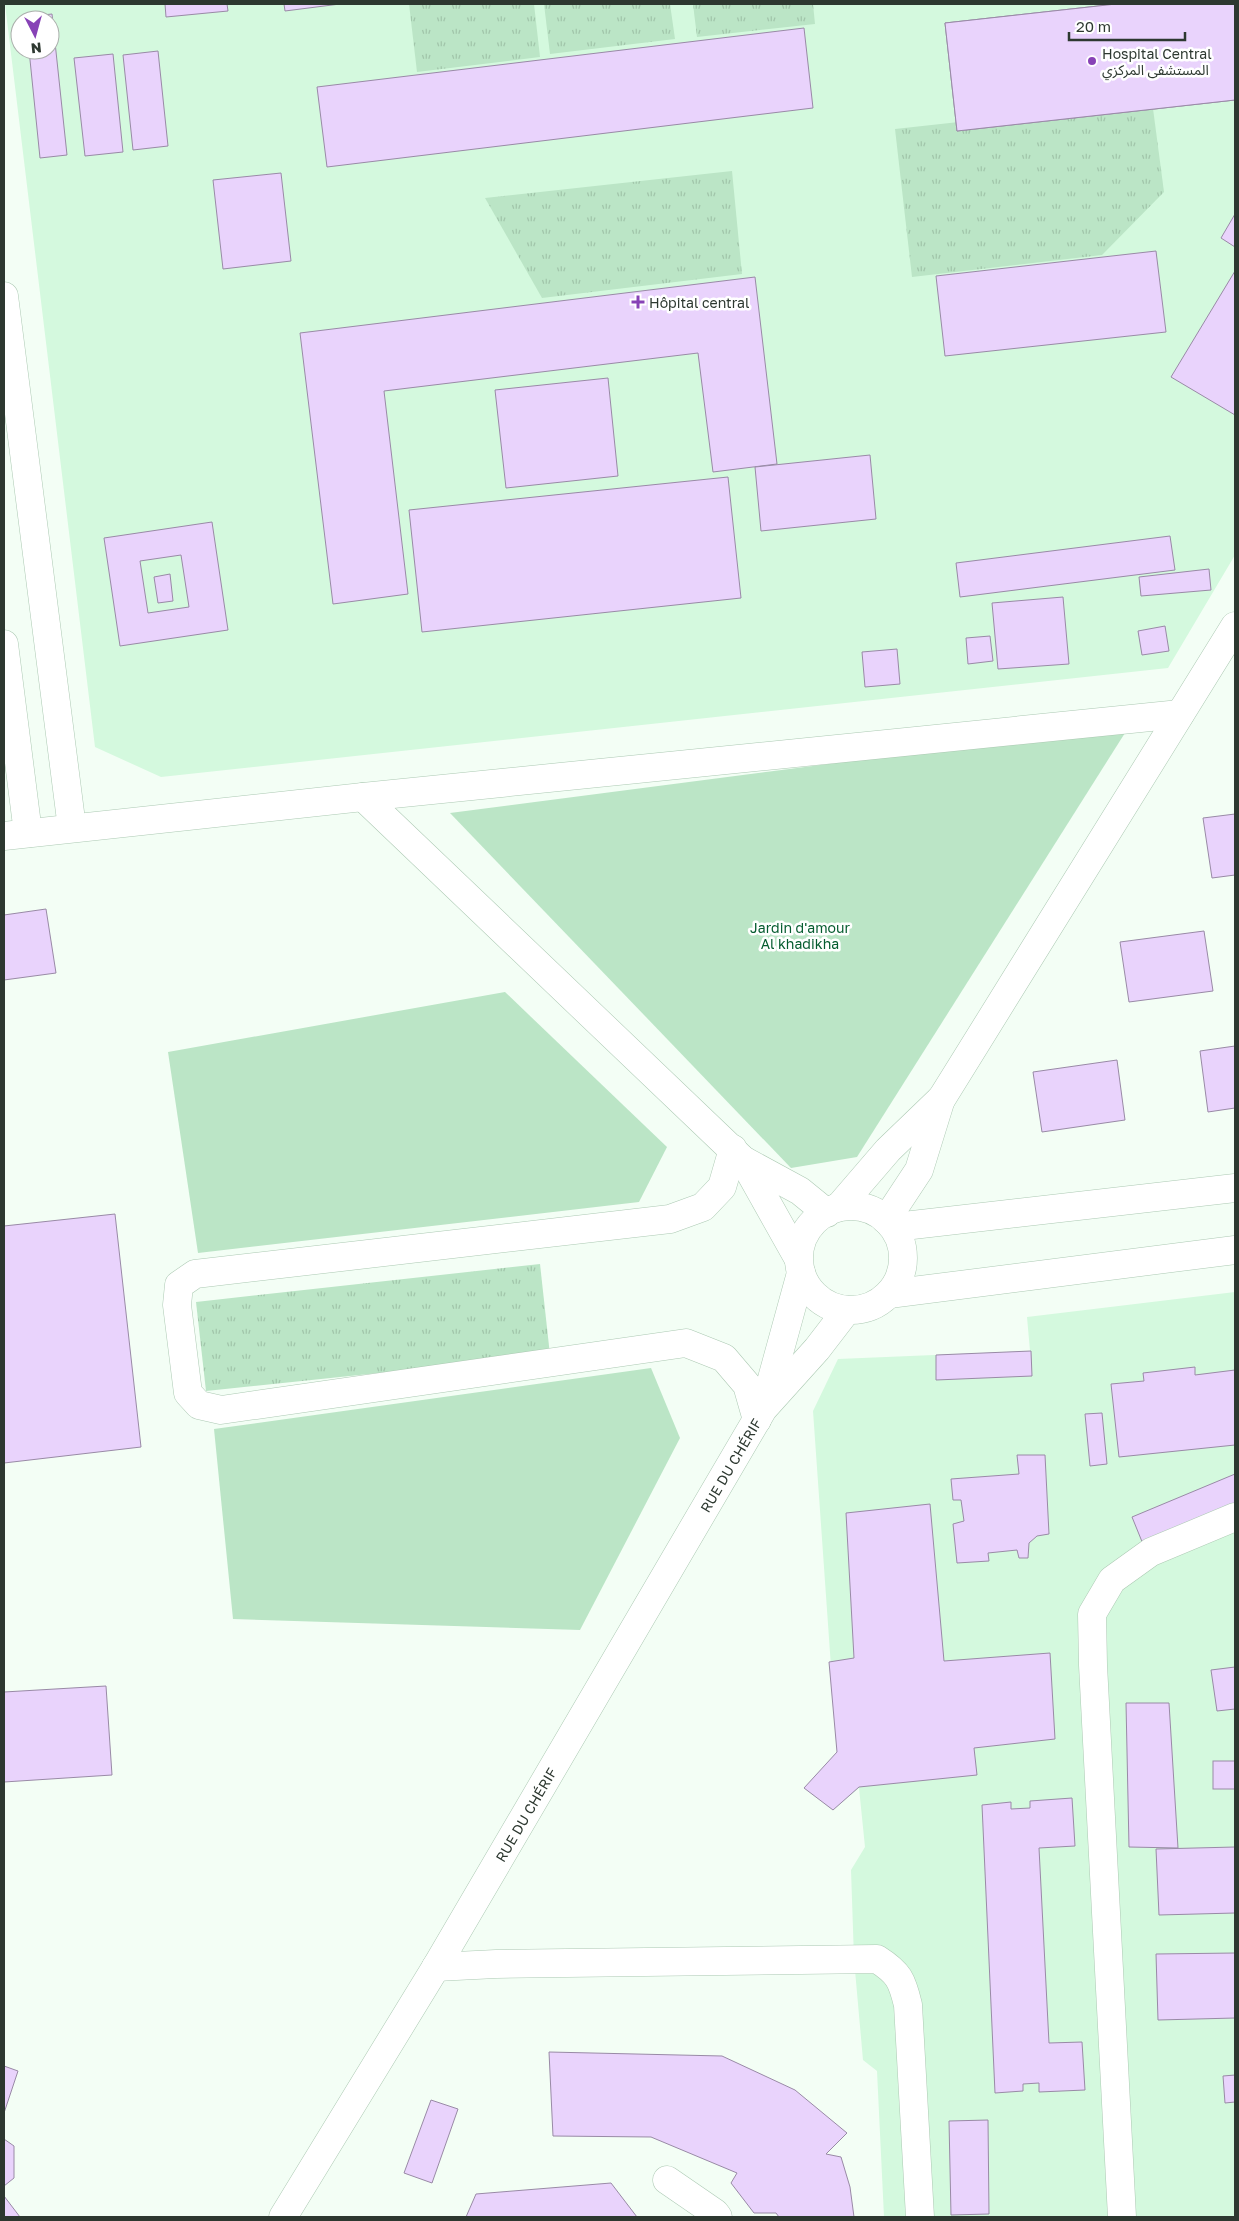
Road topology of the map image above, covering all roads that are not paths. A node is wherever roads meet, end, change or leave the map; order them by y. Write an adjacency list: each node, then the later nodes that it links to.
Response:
1 (4, 296): 6 (street)
2 (1235, 626): 4 (street)
3 (4, 644): 7 (street)
4 (1180, 714): 5 (street); 8 (street)
5 (363, 797): 6 (street); 9 (street)
6 (72, 828): 7 (street)
7 (16, 834)
8 (942, 1098): 11 (street); 12 (street)
9 (738, 1154): 11 (street); 14 (street); 17 (street)
10 (1235, 1188): 12 (street)
11 (833, 1210): 12 (street); 14 (street)
12 (890, 1223): 15 (street)
13 (1235, 1250): 15 (street)
14 (800, 1265): 16 (street); 17 (street, RUE DU CHÉRIF)
15 (889, 1294): 16 (street)
16 (846, 1310): 17 (street, RUE DU CHÉRIF)
17 (760, 1415): 19 (street, RUE DU CHÉRIF)
18 (1235, 1517): 24 (street)
19 (436, 1967): 21 (street, RUE DU CHÉRIF); 23 (street)
20 (667, 2180): 22 (street)
21 (283, 2217)
22 (718, 2217)
23 (920, 2217)
24 (1122, 2217)

